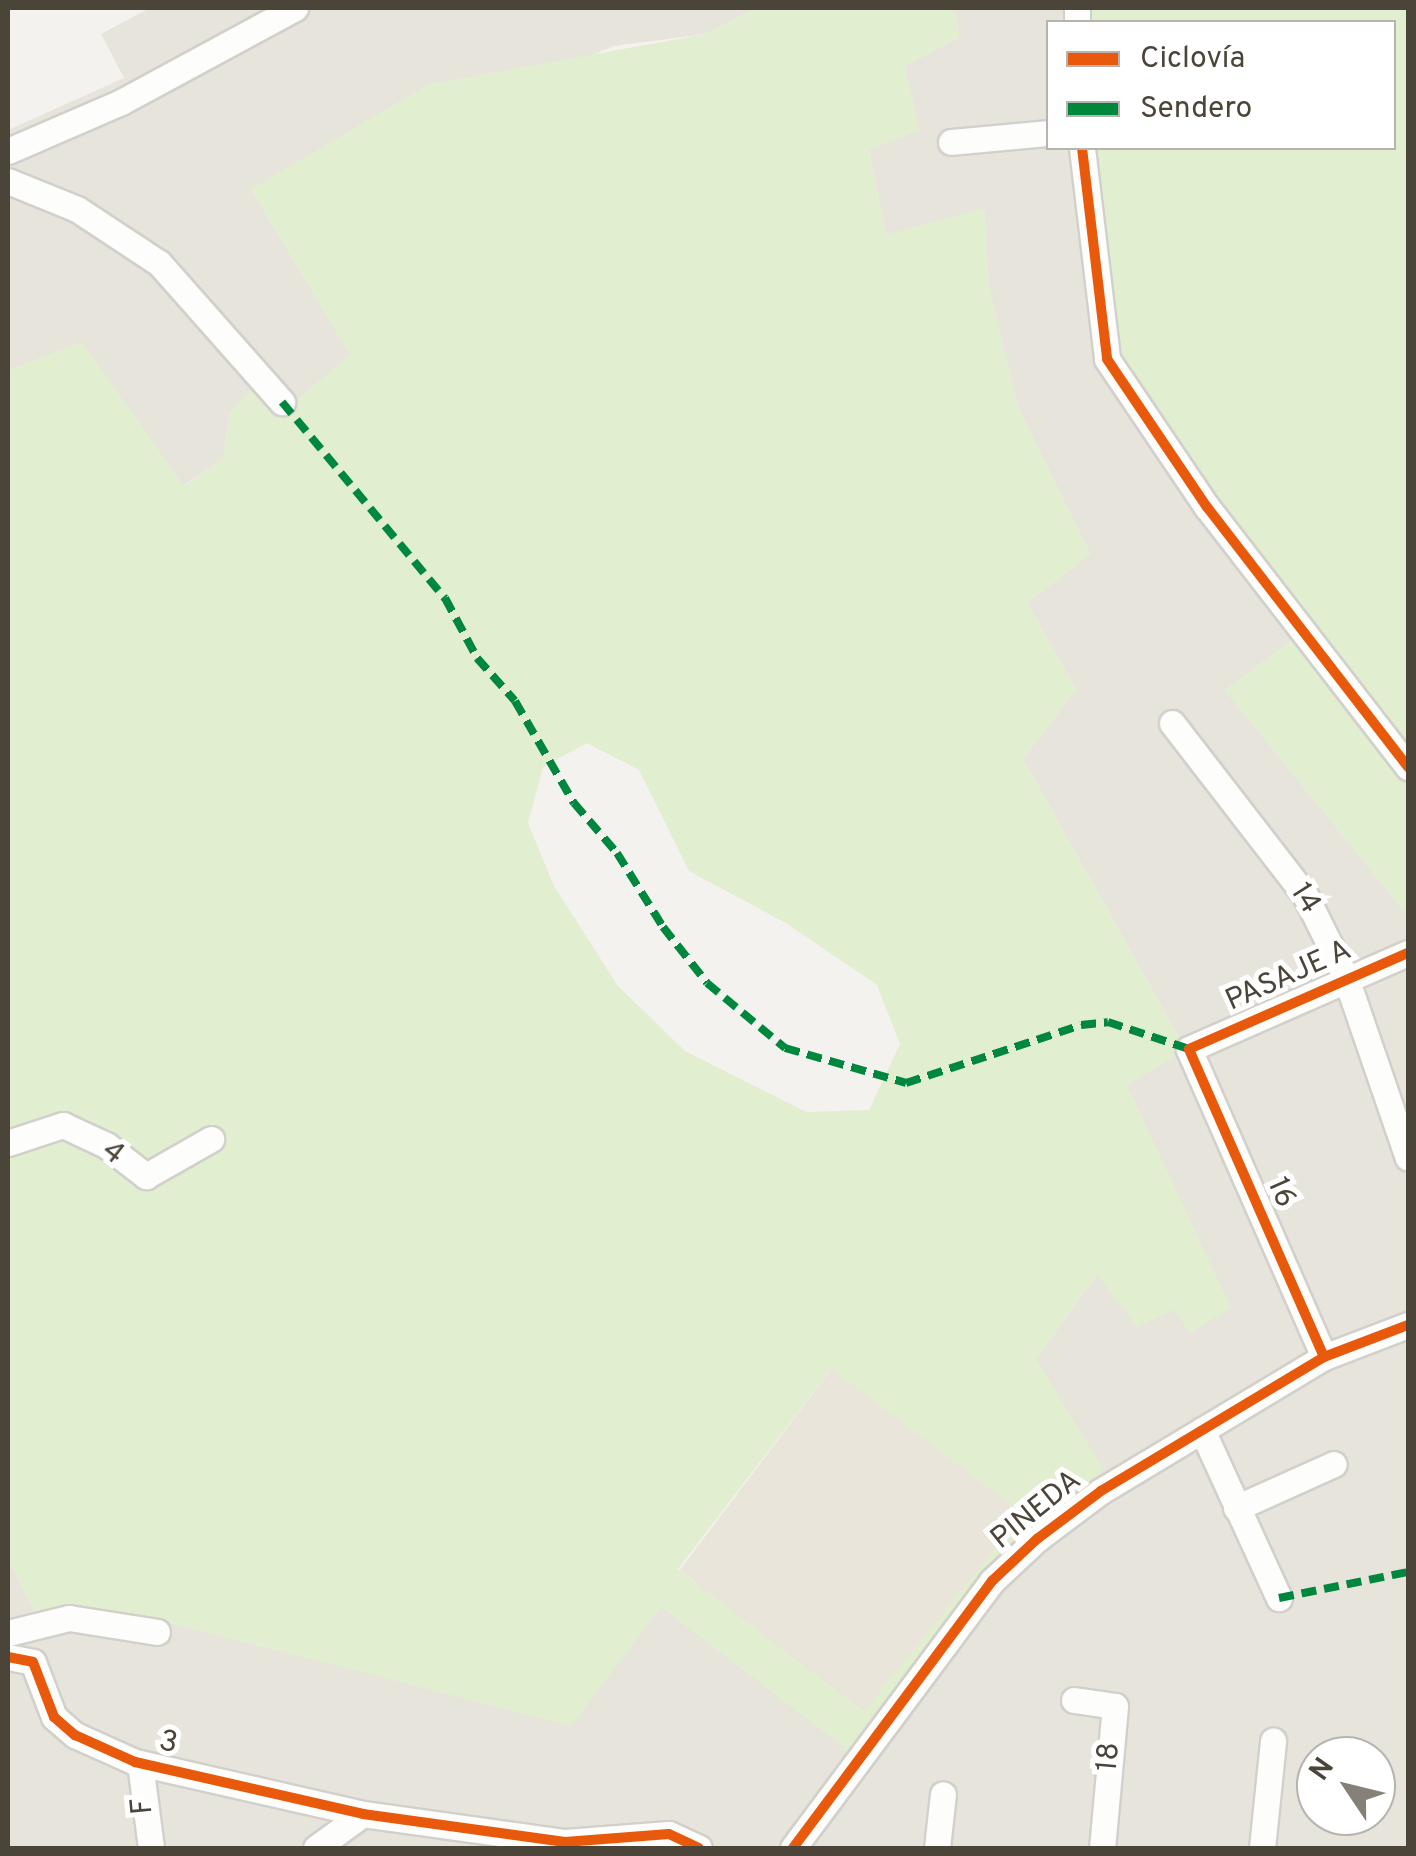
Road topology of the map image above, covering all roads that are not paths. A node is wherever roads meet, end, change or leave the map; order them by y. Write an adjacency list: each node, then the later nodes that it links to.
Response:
1 (295, 8): 5 (street)
2 (1046, 132): 3 (street)
3 (952, 142)
4 (1082, 150): 9 (street)
5 (8, 152)
6 (8, 181): 7 (street)
7 (282, 402)
8 (1172, 723): 11 (street, 14)
9 (1408, 768)
10 (1408, 953): 11 (street, PASAJE A)
11 (1346, 978): 12 (street, PASAJE A); 15 (street, 14)
12 (1189, 1048): 17 (street, 16)
13 (211, 1139): 14 (street, 4)
14 (8, 1144)
15 (1408, 1158)
16 (1408, 1325): 17 (street, PINEDA)
17 (1324, 1357): 18 (street, PINEDA)
18 (1202, 1430): 20 (street); 33 (street, PINEDA)
19 (1334, 1464): 20 (street)
20 (1236, 1508): 21 (street)
21 (1279, 1598)
22 (157, 1632): 23 (street)
23 (8, 1633)
24 (8, 1657): 27 (street, 3)
25 (1074, 1700): 35 (street, 18)
26 (1272, 1741): 36 (street)
27 (140, 1764): 29 (street, 3); 30 (street, F)
28 (943, 1794): 34 (street)
29 (363, 1814): 31 (street); 32 (street, 3)
30 (151, 1848)
31 (316, 1848)
32 (699, 1848)
33 (793, 1848)
34 (938, 1848)
35 (1102, 1848)
36 (1262, 1848)

